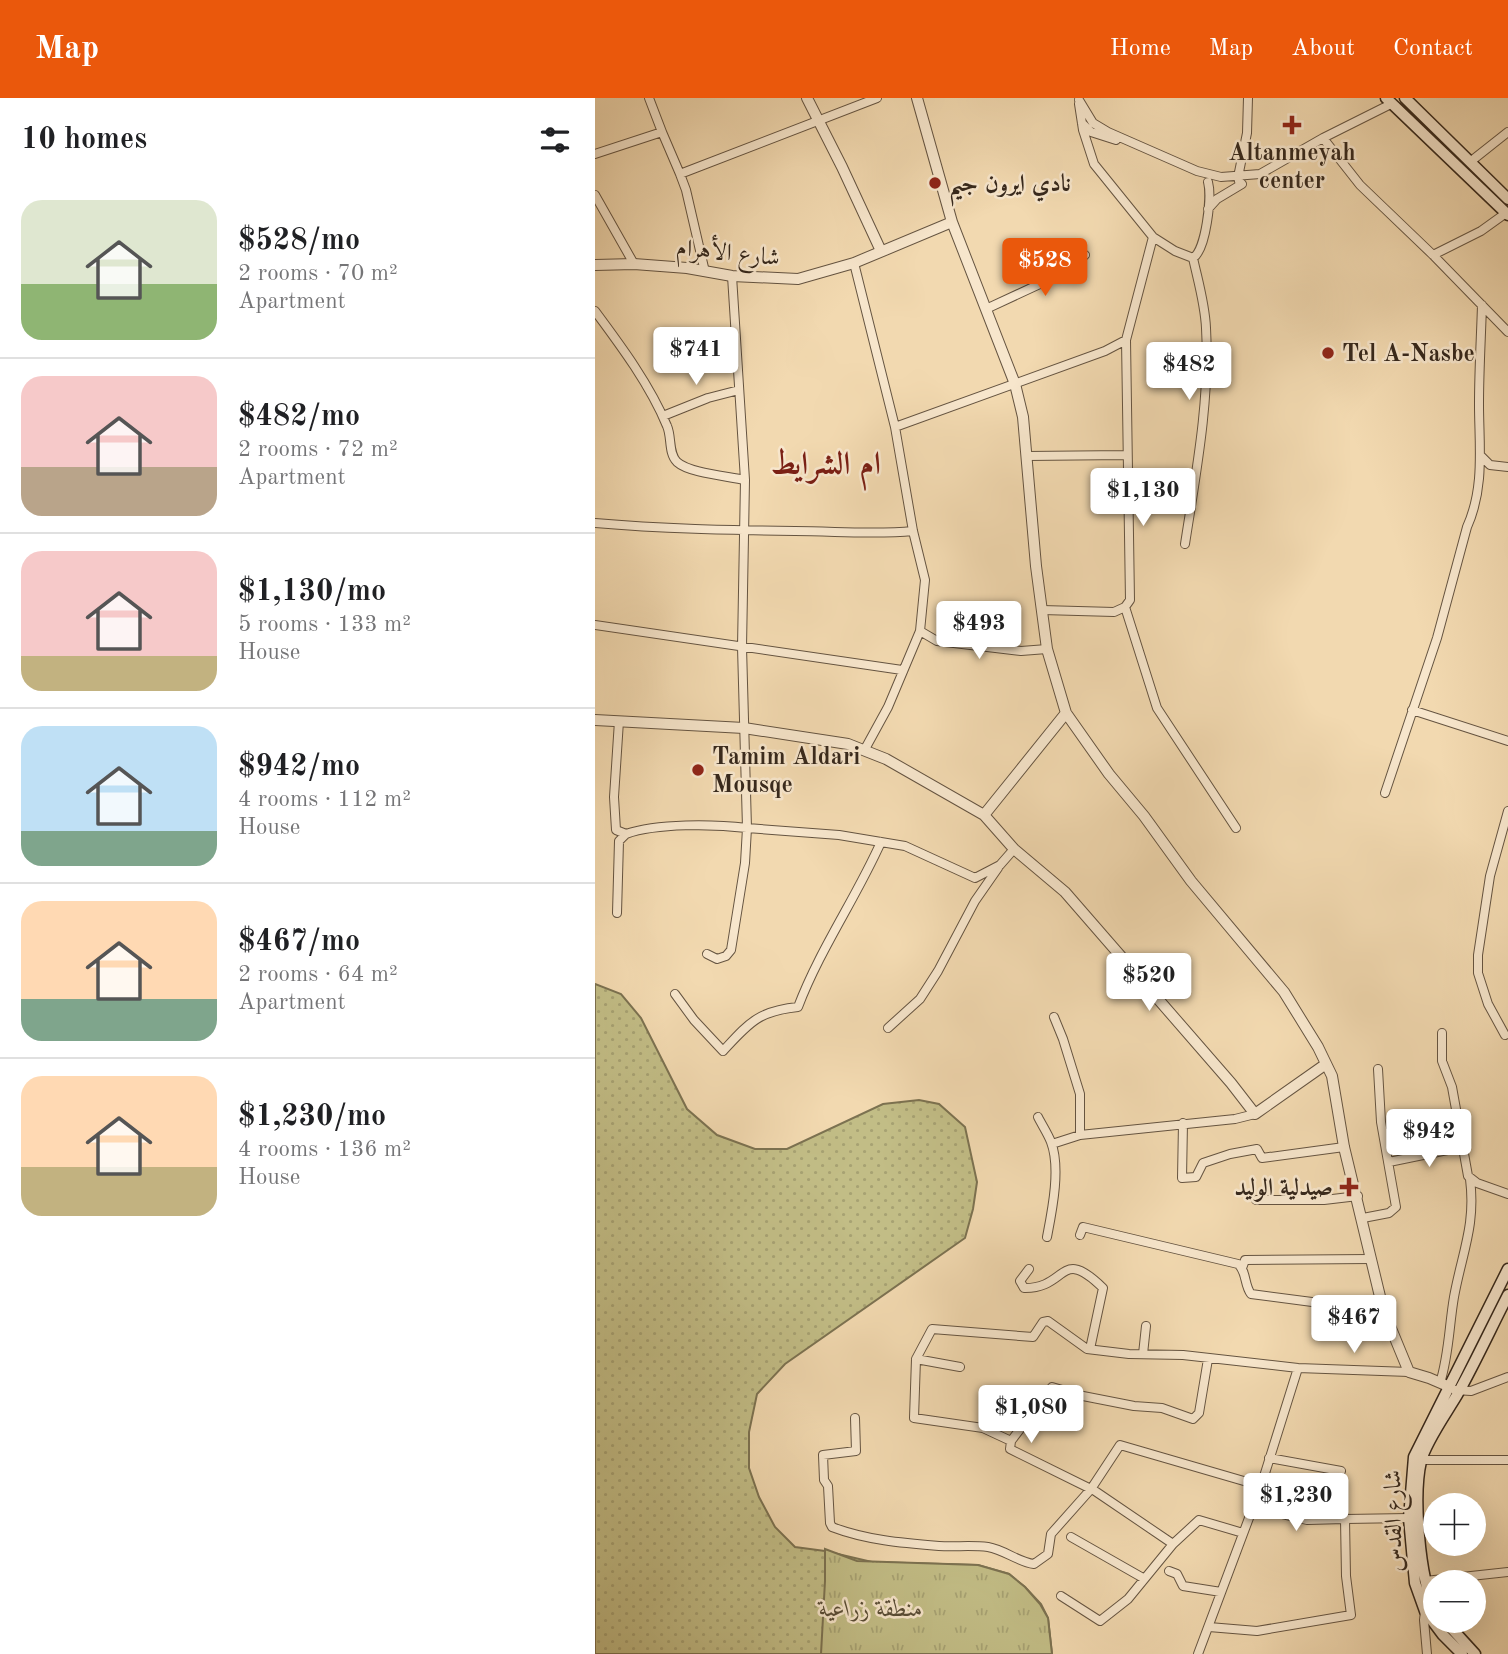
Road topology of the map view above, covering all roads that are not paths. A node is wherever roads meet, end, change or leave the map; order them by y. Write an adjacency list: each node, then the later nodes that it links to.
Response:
1 (649, 98): 10 (street)
2 (807, 98): 8 (street)
3 (877, 98): 8 (street)
4 (917, 98): 29 (street)
5 (1248, 98): 22 (street)
6 (1079, 99): 9 (street); 14 (street)
7 (1396, 99): 13 (street); 17 (main road); 18 (main road)
8 (820, 121): 20 (street); 31 (street)
9 (1081, 122): 12 (street); 15 (street)
10 (662, 132): 16 (street); 20 (street)
11 (1508, 132): 17 (street)
12 (1095, 134): 14 (street); 15 (street)
13 (1323, 138): 22 (street); 33 (street)
14 (1129, 143): 19 (street)
15 (1088, 149): 30 (street)
16 (595, 154)
17 (1470, 162): 18 (main road); 26 (main road)
18 (1460, 169): 28 (main road)
19 (1197, 171): 21 (street); 23 (street)
20 (680, 174): 38 (street)
21 (1226, 178): 22 (street); 23 (street)
22 (1239, 181): 24 (street)
23 (1211, 187): 24 (street); 27 (street)
24 (1229, 191): 27 (street)
25 (595, 195): 36 (street)
26 (1508, 199)
27 (1209, 209): 34 (street)
28 (1507, 214): 33 (street)
29 (952, 222): 31 (street, شارع الأهرام); 41 (street)
30 (1153, 237): 34 (street); 44 (street)
31 (881, 251): 35 (street, شارع الأهرام)
32 (1085, 255): 41 (street)
33 (1433, 255): 40 (street)
34 (1193, 258): 57 (street)
35 (854, 263): 39 (street, شارع الأهرام); 48 (street)
36 (634, 264): 37 (street, شارع الأهرام); 38 (street, شارع الأهرام)
37 (595, 265)
38 (705, 272): 39 (street, شارع الأهرام)
39 (732, 276): 46 (street)
40 (1482, 305): 43 (street); 51 (street)
41 (986, 309): 45 (street)
42 (595, 312): 47 (street)
43 (1508, 332)
44 (1126, 340): 45 (street); 49 (street)
45 (1015, 384): 48 (street); 50 (street)
46 (739, 390): 47 (street); 53 (street)
47 (663, 416): 53 (street)
48 (895, 427): 56 (street)
49 (1126, 455): 50 (street); 58 (street)
50 (1027, 456): 59 (street)
51 (1481, 456): 52 (street); 65 (street)
52 (1508, 467)
53 (744, 480): 55 (street)
54 (595, 523): 55 (street)
55 (744, 531): 56 (street); 62 (street)
56 (913, 531): 61 (street)
57 (1185, 544)
58 (1125, 607): 59 (street); 76 (street)
59 (1042, 610): 63 (street)
60 (595, 625): 62 (street)
61 (920, 631): 63 (street); 64 (street)
62 (742, 647): 64 (street); 69 (street)
63 (1047, 649): 66 (street)
64 (902, 670): 71 (street)
65 (1412, 710): 70 (street); 72 (street)
66 (1066, 713): 74 (street); 89 (street)
67 (595, 720): 68 (street)
68 (619, 721): 69 (street); 78 (street)
69 (744, 728): 71 (street); 75 (street)
70 (1508, 741)
71 (865, 749): 74 (street)
72 (1385, 793)
73 (1508, 811): 77 (street)
74 (984, 815): 80 (street)
75 (747, 828): 78 (street); 79 (street); 83 (street)
76 (1236, 828)
77 (1505, 833): 88 (street)
78 (625, 834): 82 (street)
79 (881, 842): 81 (street); 84 (street)
80 (1014, 849): 81 (street); 91 (street)
81 (999, 865): 86 (street)
82 (617, 913)
83 (707, 954)
84 (675, 994)
85 (1054, 1017): 96 (street)
86 (888, 1028)
87 (1441, 1033): 92 (street)
88 (1505, 1035)
89 (1327, 1064): 91 (street); 98 (street)
90 (1378, 1069): 95 (street)
91 (1255, 1114): 94 (street)
92 (1457, 1116): 95 (street); 99 (street)
93 (1038, 1117): 97 (street)
94 (1184, 1123): 96 (street); 98 (street)
95 (1384, 1134): 100 (street)
96 (1080, 1135): 97 (street)
97 (1052, 1144): 107 (street)
98 (1344, 1147): 103 (street)
99 (1462, 1147): 100 (street); 101 (street)
100 (1389, 1163): 105 (street)
101 (1470, 1179): 102 (street); 123 (street)
102 (1508, 1194)
103 (1357, 1196): 104 (street); 105 (street)
104 (1256, 1200)
105 (1363, 1218): 108 (street)
106 (1080, 1235): 109 (street)
107 (1047, 1237)
108 (1371, 1259): 109 (street); 113 (street)
109 (1242, 1268): 113 (street)
110 (1030, 1269): 115 (street)
111 (1508, 1269): 123 (main road, شارع القدس)
112 (1508, 1295): 123 (main road, شارع القدس)
113 (1383, 1309): 121 (street)
114 (1146, 1326): 116 (street)
115 (1090, 1349): 116 (street); 117 (street)
116 (1143, 1354): 118 (street)
117 (915, 1359): 119 (street); 125 (street)
118 (1208, 1359): 120 (street); 125 (street)
119 (961, 1367)
120 (1298, 1367): 121 (street); 126 (street)
121 (1409, 1373): 123 (street)
122 (1508, 1377): 123 (street)
123 (1450, 1387): 127 (main road, شارع القدس); 133 (main road, شارع القدس)
124 (855, 1418): 131 (street)
125 (1011, 1441): 131 (street)
126 (1269, 1458): 129 (street); 130 (street)
127 (1421, 1460): 128 (street); 138 (main road, شارع القدس)
128 (1508, 1460)
129 (1341, 1471)
130 (1261, 1486): 131 (street); 132 (street)
131 (1091, 1489): 137 (street)
132 (1253, 1507): 134 (street); 135 (street)
133 (1409, 1518): 134 (street); 145 (main road, شارع القدس)
134 (1345, 1519): 146 (street)
135 (1243, 1532): 137 (street); 143 (street)
136 (1071, 1537): 142 (street)
137 (1173, 1544): 142 (street)
138 (1424, 1570)
139 (1168, 1571): 143 (street)
140 (1508, 1572): 141 (street)
141 (1486, 1574)
142 (1143, 1578): 144 (street)
143 (1221, 1592): 146 (street)
144 (1061, 1596)
145 (1423, 1597)
146 (1209, 1627): 150 (street)
147 (1425, 1633): 151 (street)
148 (1442, 1633): 152 (main road, شارع القدس)
149 (1456, 1633): 153 (main road)
150 (1198, 1654)
151 (1427, 1654)
152 (1462, 1654)
153 (1475, 1654)

